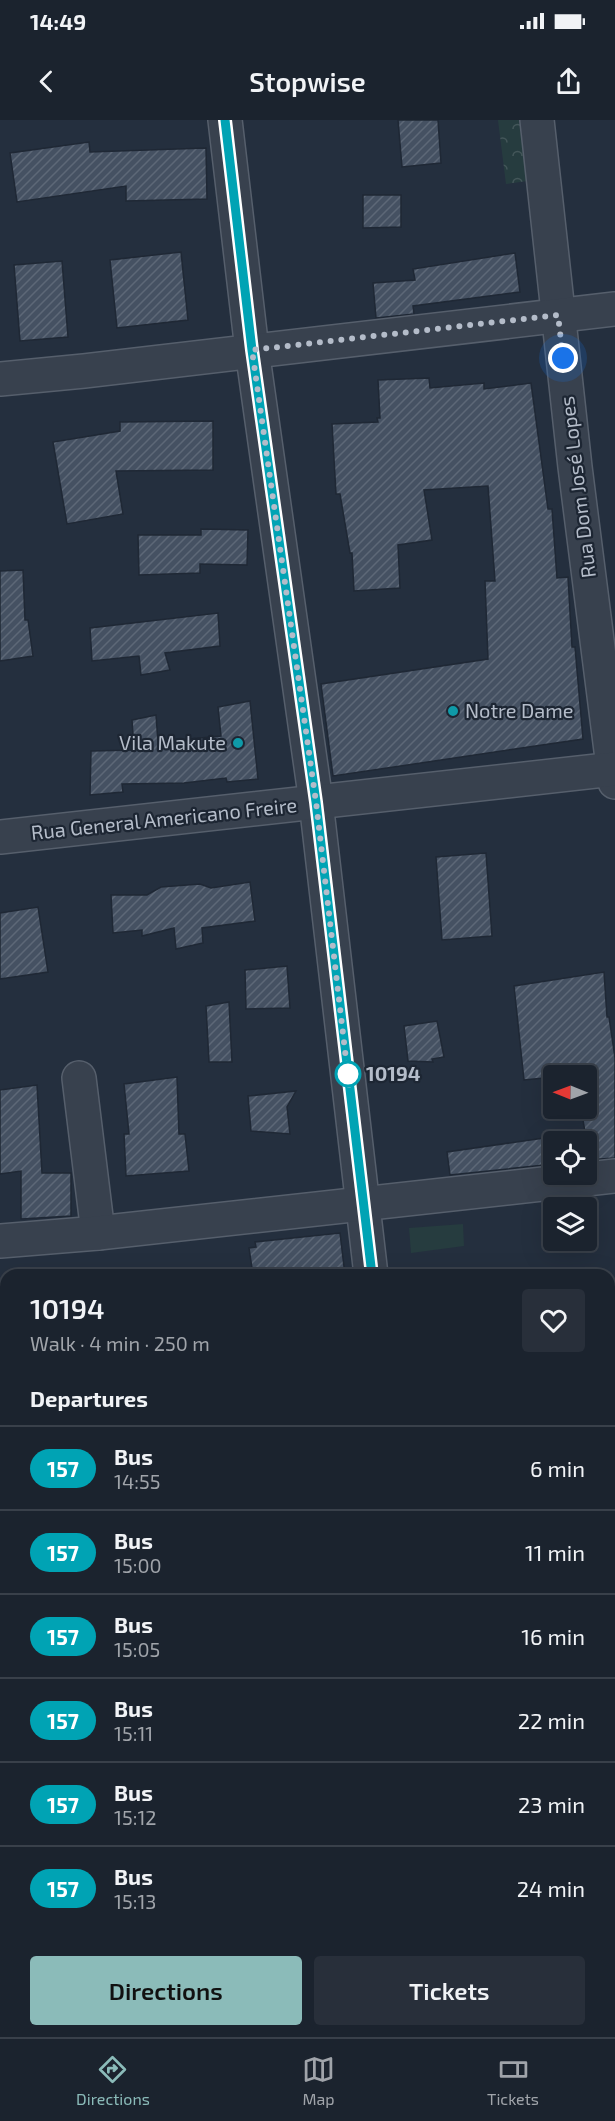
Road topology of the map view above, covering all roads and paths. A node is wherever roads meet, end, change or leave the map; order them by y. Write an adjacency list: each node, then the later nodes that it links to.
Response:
1 (225, 120): 5 (street)
2 (537, 120): 4 (street, Rua Dom José Lopes)
3 (615, 309): 4 (street)
4 (558, 315): 5 (street); 7 (street, Rua Dom José Lopes)
5 (252, 350): 6 (street); 8 (street)
6 (0, 379)
7 (614, 774): 8 (street, Rua General Americano Freire)
8 (316, 802): 9 (street, Rua General Americano Freire); 12 (street)
9 (0, 837)
10 (79, 1078): 13 (street)
11 (615, 1176): 12 (street)
12 (363, 1203): 13 (street); 15 (street)
13 (98, 1233): 14 (street)
14 (0, 1241)
15 (371, 1269)

